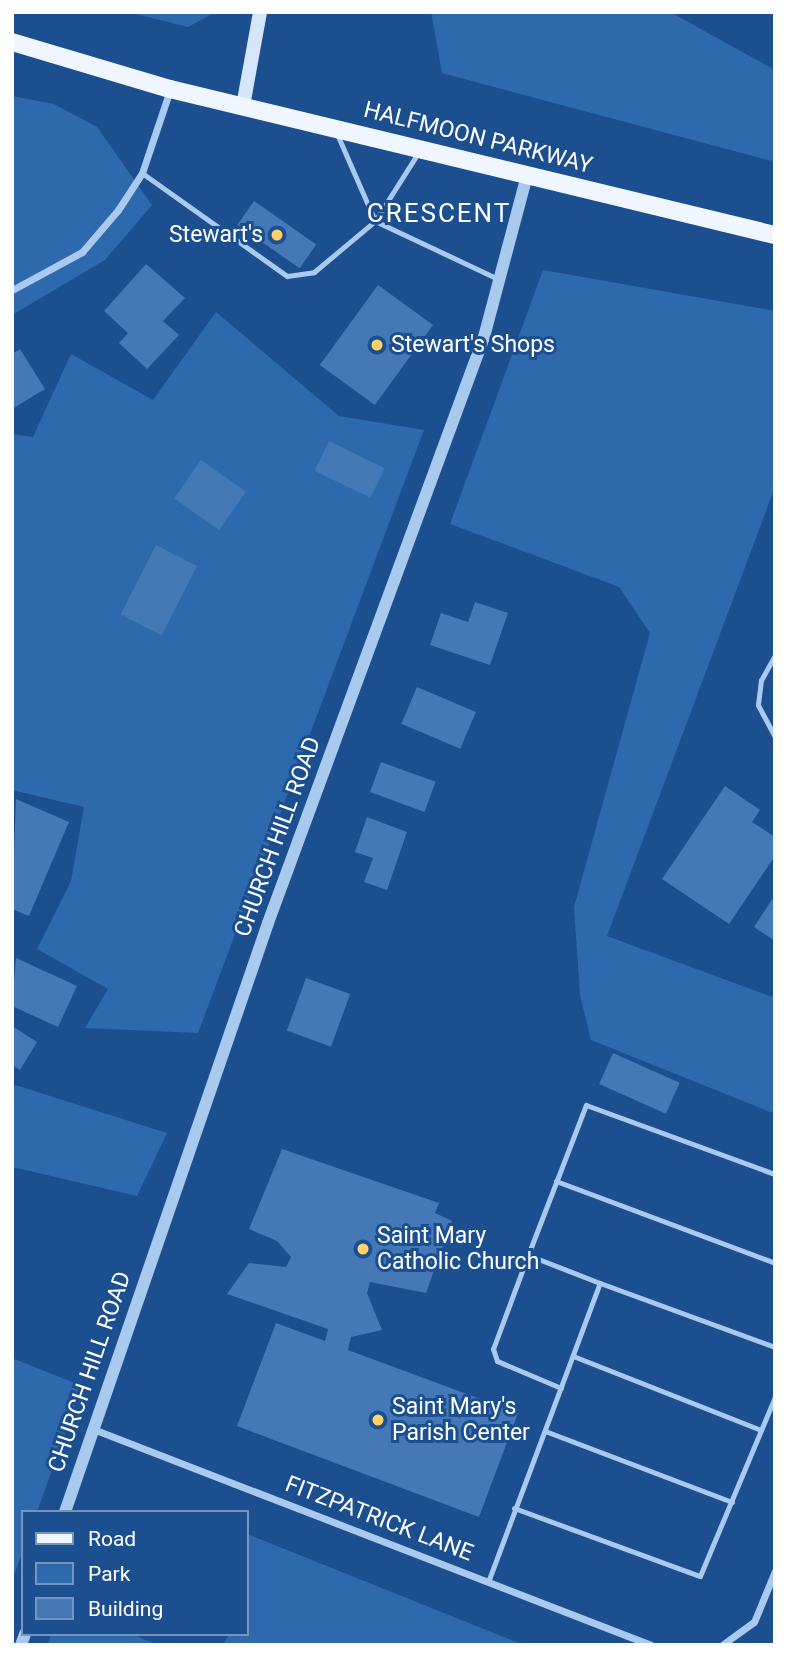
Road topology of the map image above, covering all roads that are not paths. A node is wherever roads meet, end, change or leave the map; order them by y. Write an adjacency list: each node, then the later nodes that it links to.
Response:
1 (260, 12): 4 (main road)
2 (12, 42): 3 (main road, HALFMOON PARKWAY)
3 (170, 89): 4 (main road, HALFMOON PARKWAY); 7 (street)
4 (243, 106): 5 (main road, HALFMOON PARKWAY)
5 (335, 129): 6 (main road, HALFMOON PARKWAY); 9 (lane)
6 (420, 149): 8 (main road, HALFMOON PARKWAY); 9 (lane)
7 (142, 173): 9 (lane); 12 (street)
8 (527, 175): 10 (main road, HALFMOON PARKWAY); 11 (street, CHURCH HILL ROAD)
9 (375, 221): 11 (lane)
10 (775, 234)
11 (499, 280): 24 (street, CHURCH HILL ROAD)
12 (12, 290)
13 (775, 655): 14 (lane)
14 (775, 737)
15 (775, 1174): 16 (lane)
16 (556, 1181): 17 (lane); 18 (lane)
17 (528, 1255): 19 (lane); 22 (lane)
18 (775, 1263)
19 (600, 1283): 20 (lane); 21 (lane)
20 (775, 1347)
21 (573, 1356): 22 (lane); 25 (lane)
22 (561, 1388): 26 (lane)
23 (774, 1396): 25 (lane)
24 (92, 1429): 29 (street, CHURCH HILL ROAD); 31 (street, FITZPATRICK LANE)
25 (761, 1430): 27 (lane)
26 (545, 1431): 27 (lane); 28 (lane)
27 (732, 1502): 28 (lane)
28 (514, 1508): 31 (lane)
29 (66, 1510)
30 (775, 1571): 33 (street)
31 (488, 1582): 32 (street, FITZPATRICK LANE)
32 (651, 1645)
33 (722, 1645)

